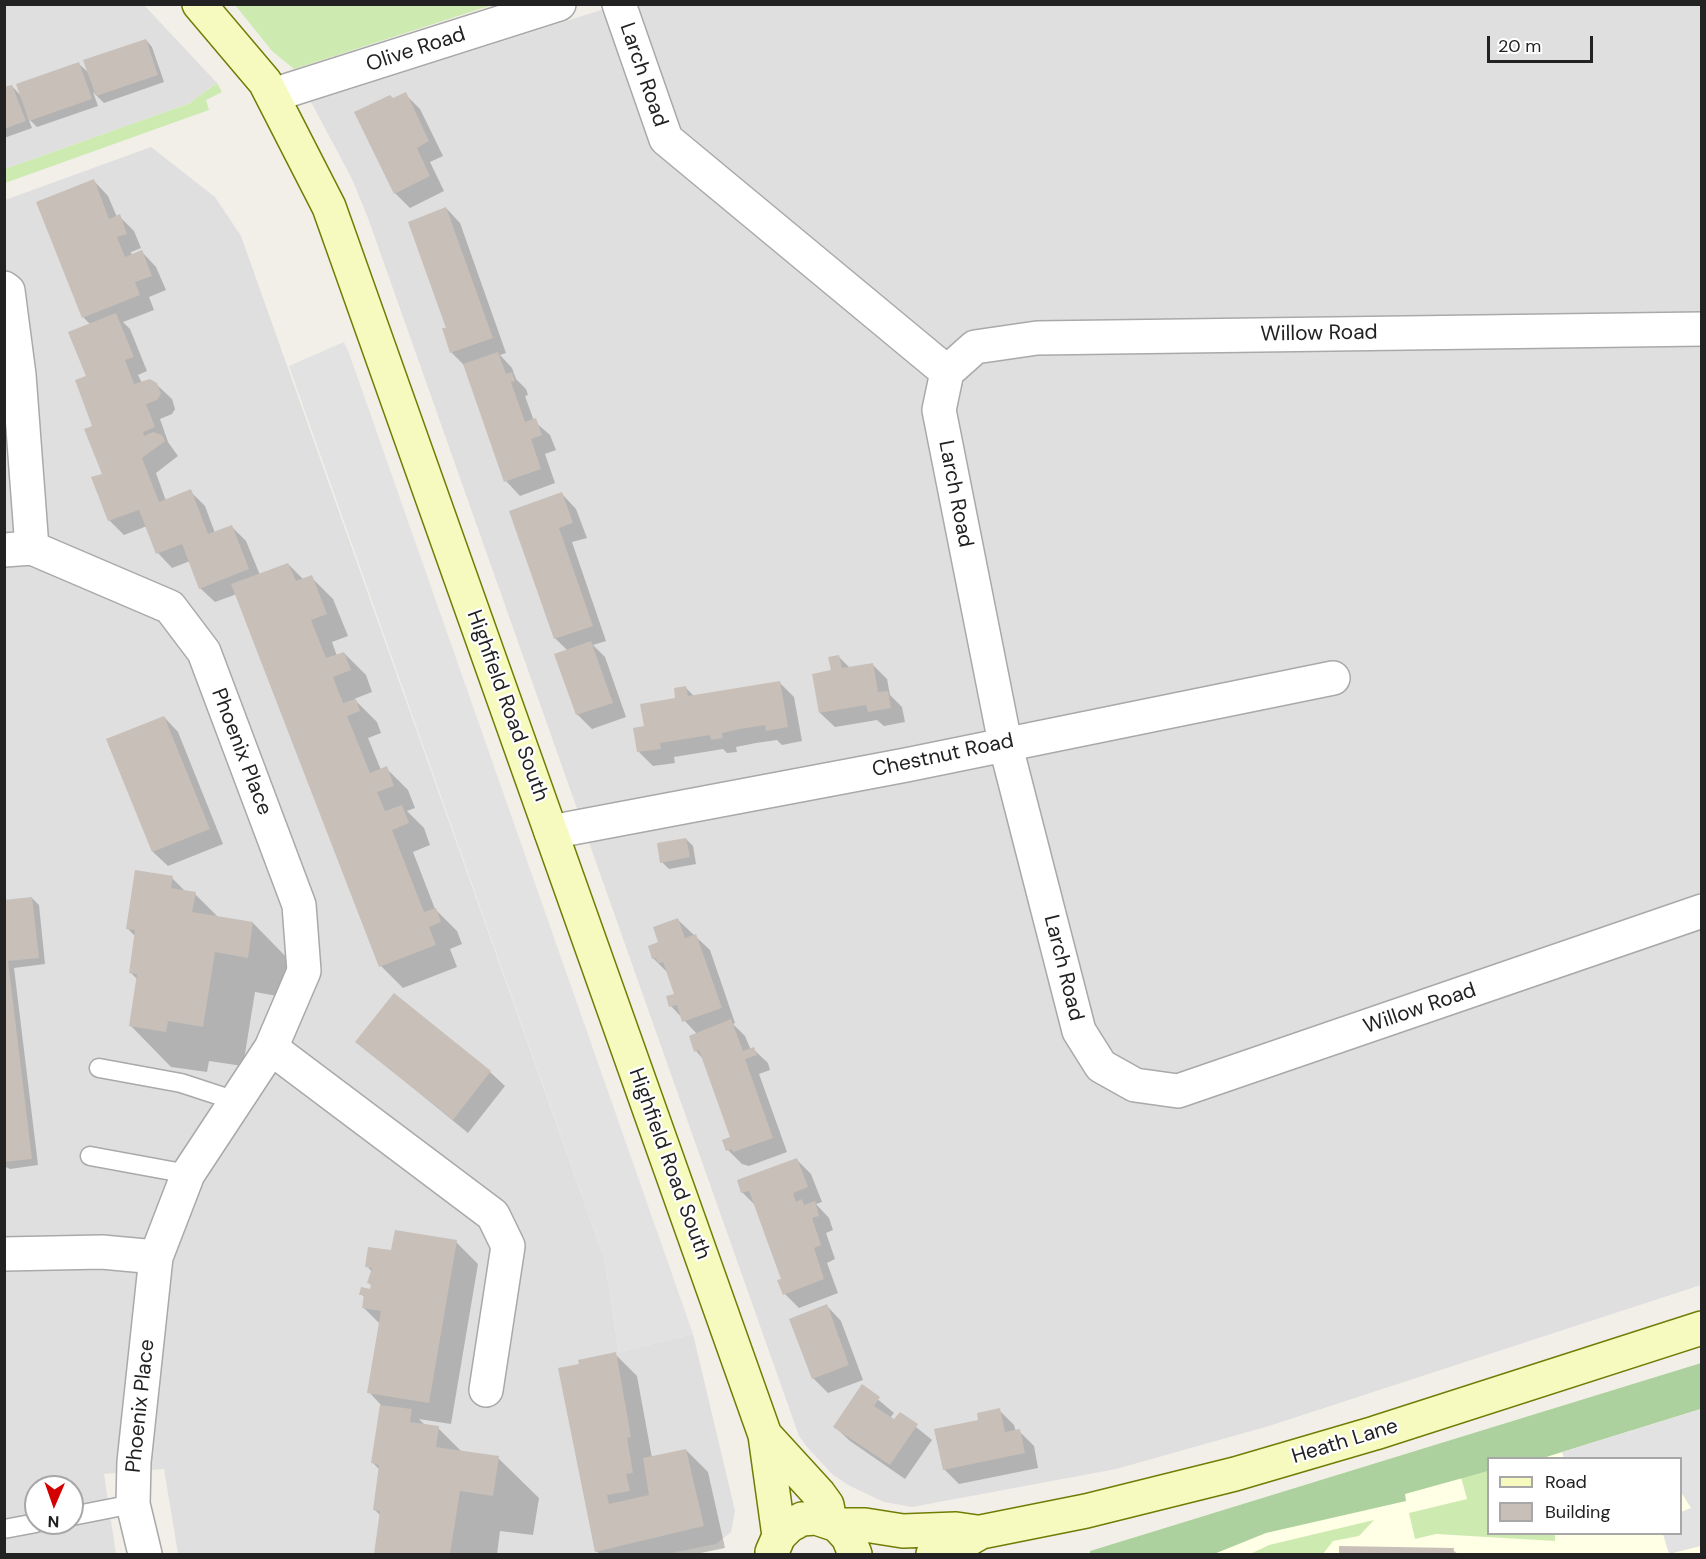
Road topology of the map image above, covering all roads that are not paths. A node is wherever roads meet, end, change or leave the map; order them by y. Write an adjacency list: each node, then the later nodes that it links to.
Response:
1 (199, 4): 4 (street, Highfield Road South)
2 (559, 4): 4 (street, Olive Road)
3 (619, 4): 7 (street, Larch Road)
4 (273, 96): 11 (street, Highfield Road South)
5 (4, 288): 8 (street, Phoenix Place)
6 (1701, 329): 7 (street, Willow Road)
7 (947, 372): 10 (street, Larch Road)
8 (18, 549): 13 (street, Phoenix Place)
9 (1334, 678): 10 (street, Chestnut Road)
10 (1005, 743): 11 (street, Chestnut Road); 15 (street, Larch Road)
11 (551, 832): 23 (street, Highfield Road South)
12 (1701, 911): 15 (street, Willow Road)
13 (271, 1048): 16 (street, Phoenix Place); 22 (street)
14 (99, 1068): 16 (lane)
15 (1136, 1085)
16 (236, 1101): 18 (street, Phoenix Place)
17 (90, 1156): 18 (lane)
18 (188, 1174): 20 (street, Phoenix Place)
19 (4, 1254): 20 (street)
20 (156, 1257): 24 (street, Phoenix Place)
21 (1701, 1328): 29 (street, Heath Lane)
22 (486, 1390)
23 (765, 1435): 26 (street, Highfield Road South); 30 (street, Highfield Road South)
24 (133, 1504): 25 (lane); 31 (street, Phoenix Place)
25 (84, 1514)
26 (834, 1523): 29 (street, Heath Lane); 30 (street, Heath Lane); 32 (street, Highfield Road South)
27 (24, 1525): 28 (lane)
28 (4, 1529)
29 (981, 1532): 33 (street, Heath Lane)
30 (769, 1547)
31 (145, 1554)
32 (855, 1554)
33 (933, 1554)

